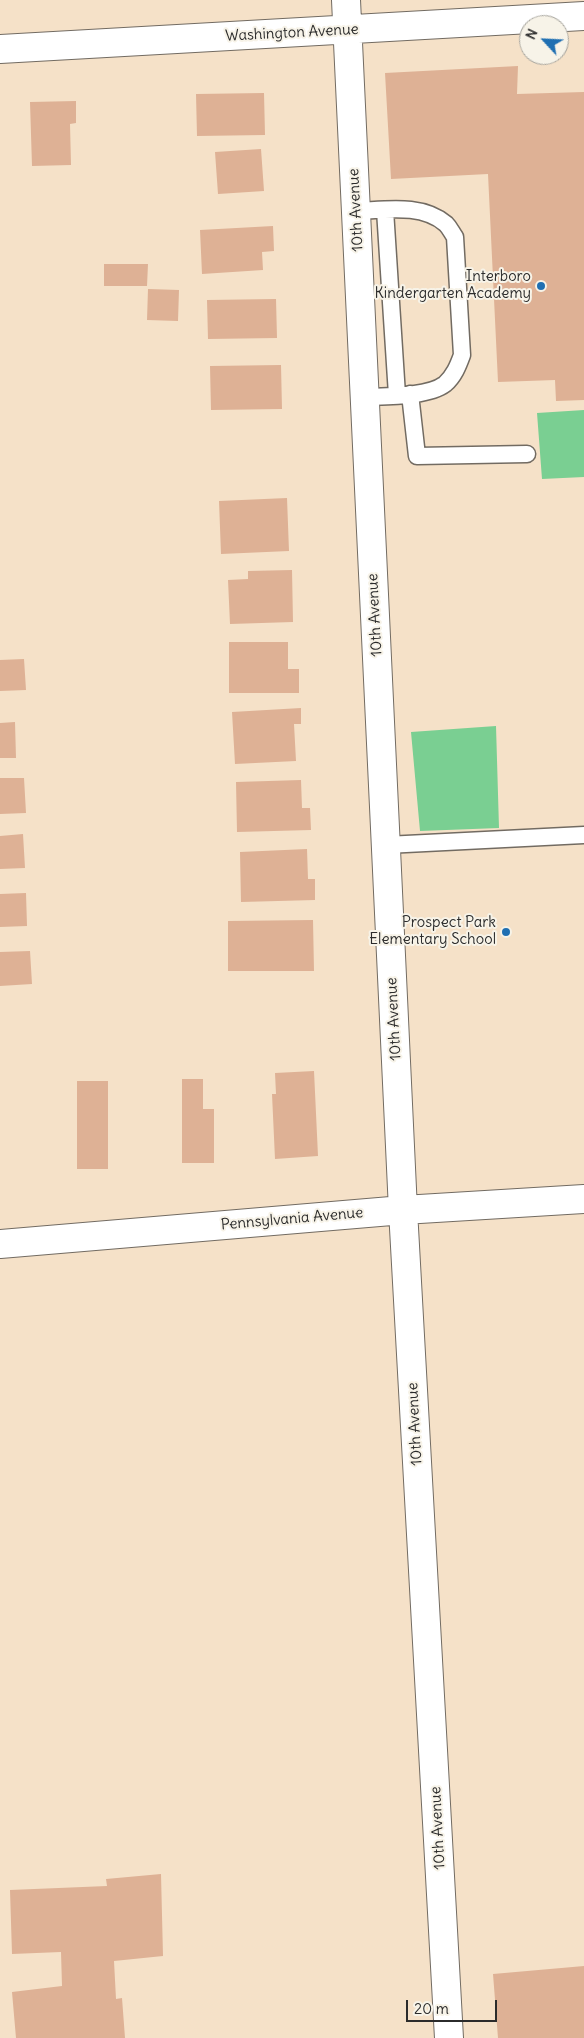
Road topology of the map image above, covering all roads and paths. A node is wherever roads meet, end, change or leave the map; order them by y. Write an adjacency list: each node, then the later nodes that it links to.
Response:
1 (346, 0): 3 (street, 10th Avenue)
2 (584, 16): 3 (street, Washington Avenue)
3 (348, 30): 4 (street, Washington Avenue); 6 (street, 10th Avenue)
4 (0, 50)
5 (385, 210): 6 (lane); 7 (lane); 7 (lane)
6 (356, 211): 8 (street, 10th Avenue)
7 (403, 394): 8 (lane); 9 (lane)
8 (365, 398): 11 (street, 10th Avenue)
9 (527, 454)
10 (584, 835): 11 (lane)
11 (386, 845): 13 (street, 10th Avenue)
12 (584, 1199): 13 (street, Pennsylvania Avenue)
13 (403, 1210): 14 (street, Pennsylvania Avenue); 15 (street, 10th Avenue)
14 (0, 1244)
15 (450, 2038)

